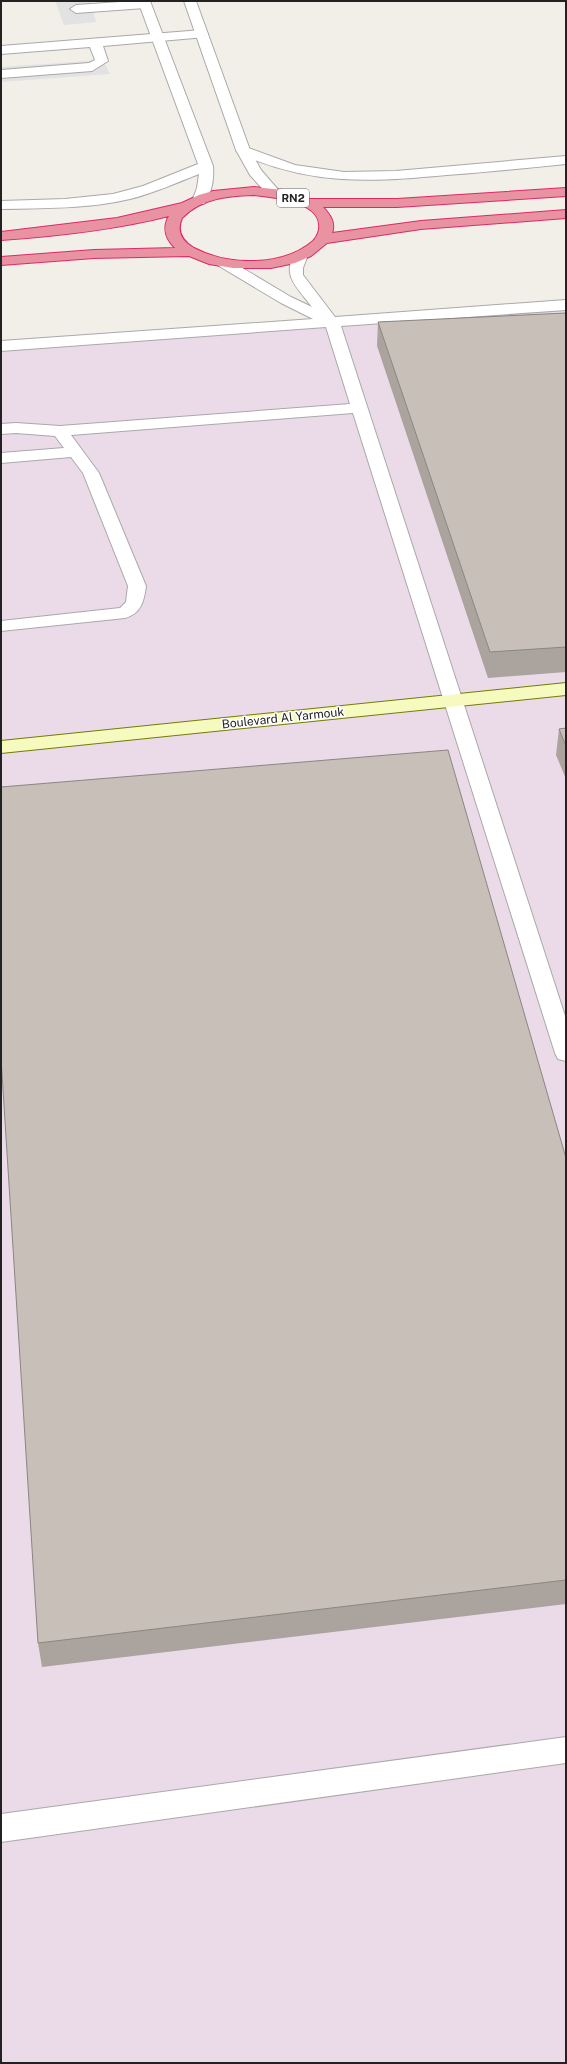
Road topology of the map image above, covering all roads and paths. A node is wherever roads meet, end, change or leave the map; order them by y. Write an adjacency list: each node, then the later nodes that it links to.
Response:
1 (190, 1): 4 (street)
2 (144, 3): 3 (street); 5 (street)
3 (76, 9)
4 (202, 34): 5 (street); 9 (street)
5 (157, 38): 6 (street); 11 (street)
6 (95, 42): 7 (street); 8 (street)
7 (1, 50)
8 (1, 74)
9 (243, 150): 10 (street); 13 (street)
10 (566, 160)
11 (206, 166): 14 (street); 16 (street)
12 (566, 192): 15 (highway, RN2)
13 (274, 193): 14 (highway, RN2); 15 (highway, RN2)
14 (199, 200): 17 (highway, RN2)
15 (306, 203): 20 (highway, RN2)
16 (1, 204)
17 (185, 208): 19 (highway, RN2); 21 (highway, RN2)
18 (566, 214): 20 (highway)
19 (1, 236)
20 (324, 238): 22 (highway, RN2)
21 (190, 252): 23 (highway, RN2); 24 (highway, RN2)
22 (301, 255): 24 (highway, RN2); 26 (street)
23 (1, 261)
24 (224, 263): 26 (street)
25 (566, 305): 26 (street)
26 (332, 323): 27 (street); 28 (street)
27 (1, 346)
28 (360, 408): 30 (street); 35 (street)
29 (1, 429): 30 (street)
30 (60, 431): 31 (street)
31 (76, 452): 32 (street); 33 (street)
32 (1, 458)
33 (1, 626)
34 (566, 689): 35 (street, Boulevard Al Yarmouk)
35 (454, 700): 36 (street, Boulevard Al Yarmouk); 37 (street)
36 (1, 747)
37 (566, 1053)
38 (566, 1750): 39 (street)
39 (1, 1828)

